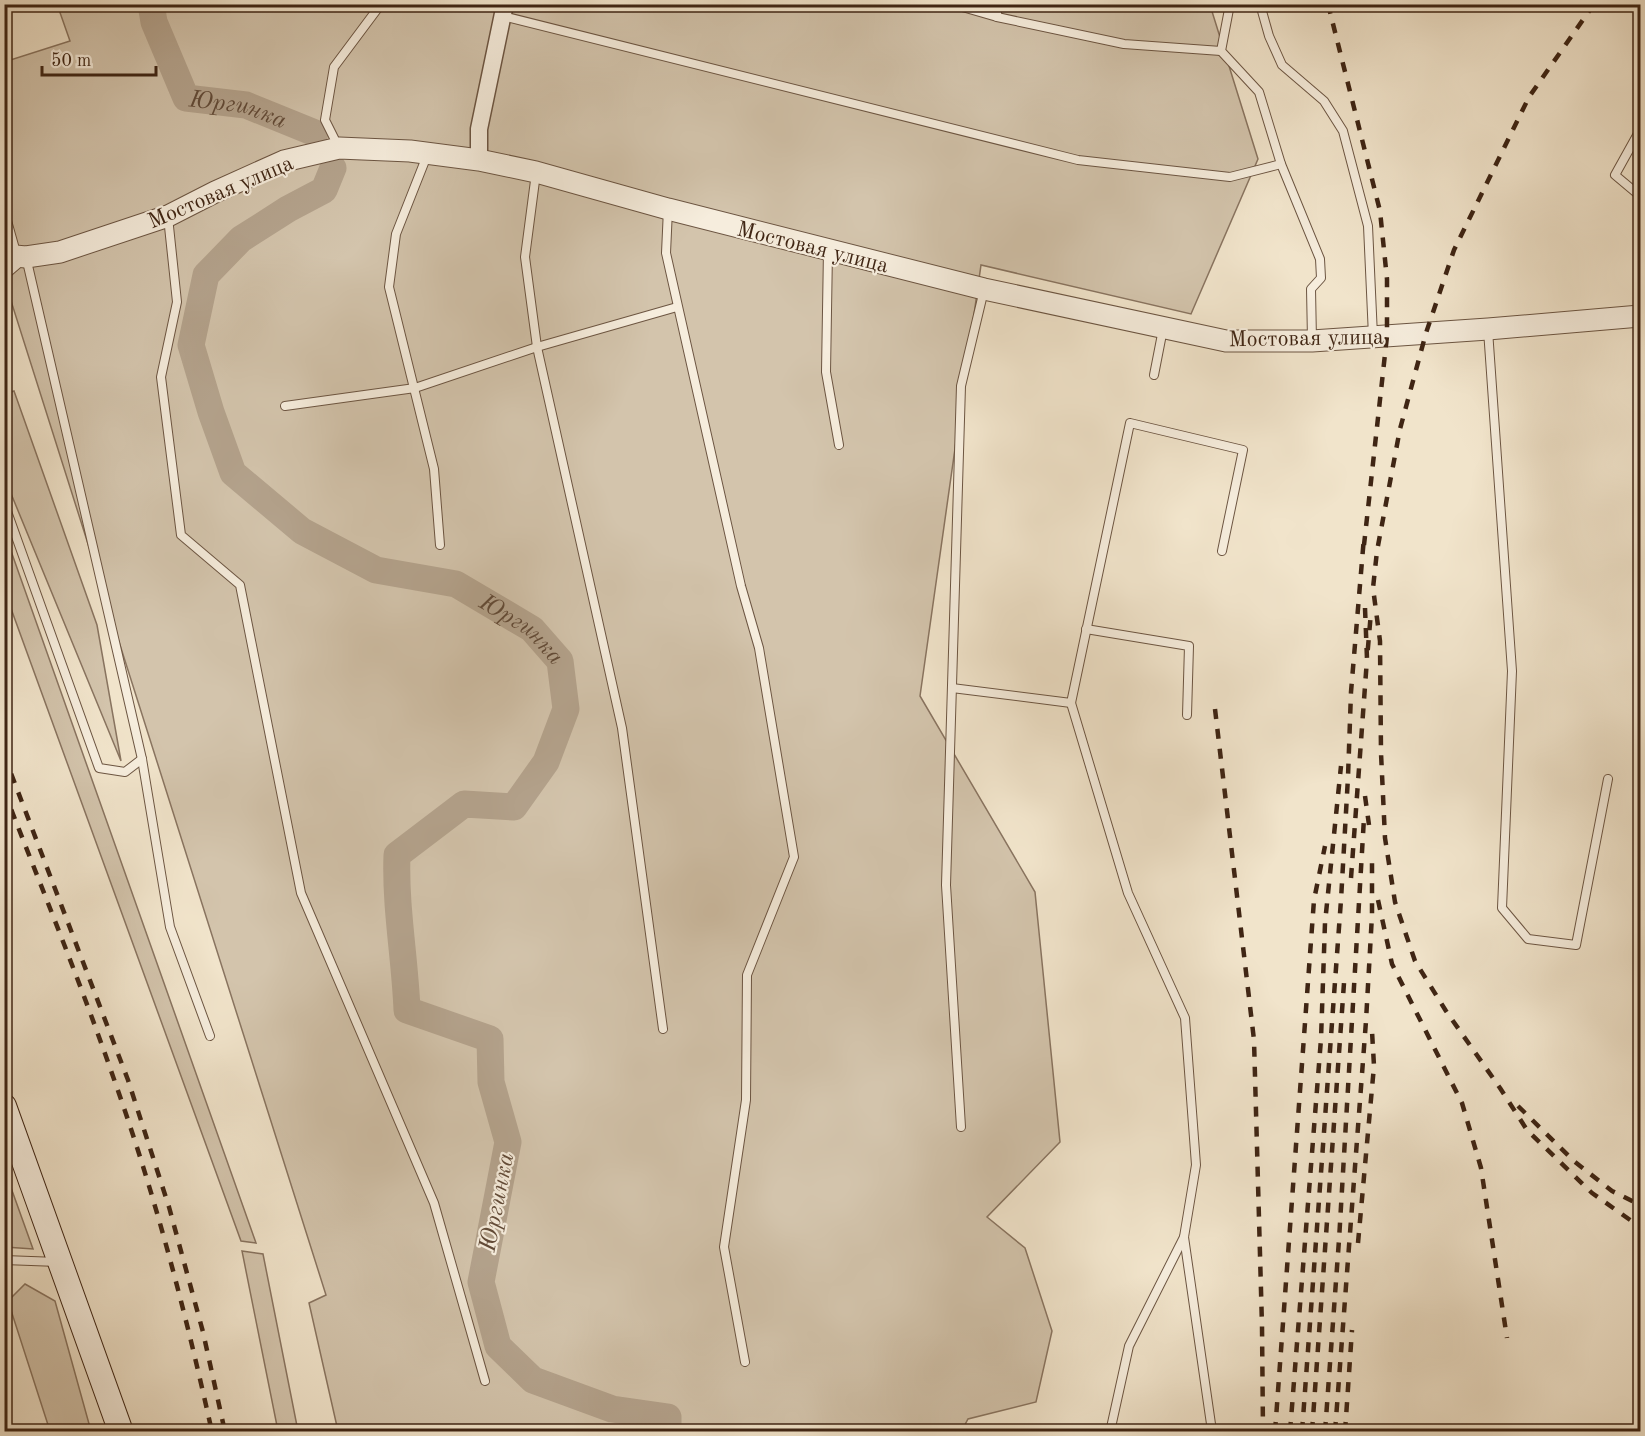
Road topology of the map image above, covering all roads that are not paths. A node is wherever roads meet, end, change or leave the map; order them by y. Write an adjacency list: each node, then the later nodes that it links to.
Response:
1 (381, 4): 10 (lane)
2 (952, 4): 7 (lane)
3 (997, 4): 7 (lane)
4 (1230, 4): 8 (lane)
5 (1260, 4): 27 (lane)
6 (504, 10): 12 (street); 13 (lane)
7 (997, 17): 8 (lane)
8 (1221, 51): 13 (lane)
9 (1641, 130): 15 (lane)
10 (339, 148): 11 (street, Мостовая улица); 18 (street, Мостовая улица)
11 (428, 153): 12 (street, Мостовая улица); 31 (lane)
12 (479, 160): 14 (street, Мостовая улица)
13 (1281, 164): 28 (lane)
14 (536, 172): 16 (street, Мостовая улица); 29 (lane)
15 (1641, 196)
16 (668, 209): 19 (street, Мостовая улица); 23 (lane)
17 (4, 210): 20 (lane)
18 (168, 216): 20 (street, Мостовая улица); 51 (lane)
19 (828, 250): 22 (street, Мостовая улица); 33 (lane)
20 (16, 256): 21 (lane); 41 (lane)
21 (4, 276)
22 (984, 289): 25 (street, Мостовая улица); 38 (lane)
23 (677, 307): 29 (lane); 50 (lane)
24 (1641, 316): 26 (street, Мостовая улица)
25 (1164, 328): 28 (street, Мостовая улица); 30 (lane)
26 (1488, 329): 27 (street, Мостовая улица); 42 (lane)
27 (1373, 337): 28 (street, Мостовая улица)
28 (1312, 341)
29 (537, 347): 31 (lane); 43 (lane)
30 (1154, 375)
31 (415, 388): 32 (lane); 35 (lane)
32 (285, 406)
33 (839, 445)
34 (4, 503): 41 (lane)
35 (440, 545)
36 (1222, 551): 37 (lane)
37 (1086, 629): 39 (lane); 40 (lane)
38 (952, 688): 39 (lane); 46 (lane)
39 (1071, 703): 47 (lane)
40 (1187, 715)
41 (142, 759): 44 (lane)
42 (1608, 779)
43 (663, 1029)
44 (210, 1036)
45 (4, 1106): 49 (main road)
46 (961, 1126)
47 (1184, 1237): 53 (lane); 54 (lane)
48 (4, 1260): 49 (lane)
49 (59, 1262): 52 (main road)
50 (745, 1362)
51 (485, 1381)
52 (121, 1431)
53 (1110, 1431)
54 (1214, 1431)

